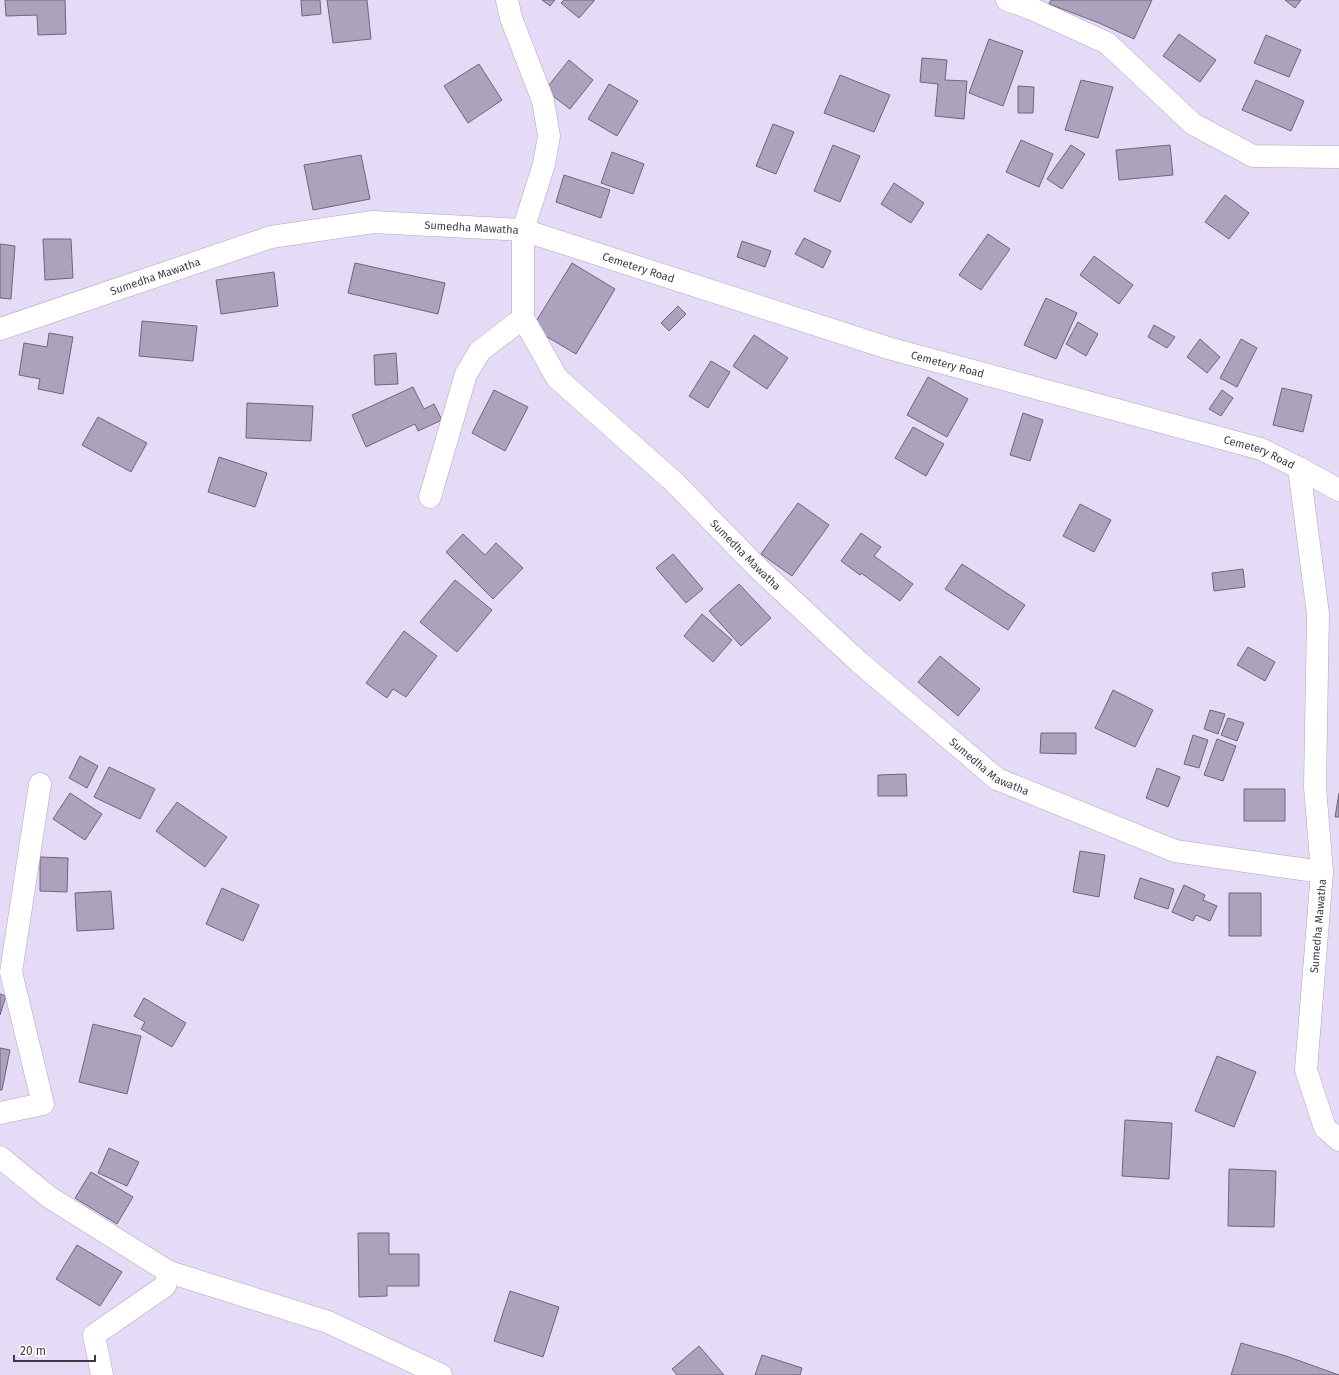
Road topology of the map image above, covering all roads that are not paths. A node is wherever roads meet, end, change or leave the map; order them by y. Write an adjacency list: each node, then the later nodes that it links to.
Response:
1 (507, 0): 4 (street)
2 (1007, 0): 3 (street)
3 (1339, 157)
4 (523, 230): 5 (street, Sumedha Mawatha); 6 (street, Sumedha Mawatha); 7 (street, Cemetery Road)
5 (523, 318): 9 (street); 11 (street, Sumedha Mawatha)
6 (0, 329)
7 (1299, 468): 8 (street); 11 (street, Cemetery Road)
8 (1337, 488)
9 (430, 497)
10 (40, 784): 12 (street)
11 (1322, 872): 13 (street, Sumedha Mawatha)
12 (0, 1113)
13 (1339, 1140)
14 (0, 1157): 15 (street)
15 (169, 1272): 16 (street); 17 (street)
16 (102, 1375)
17 (441, 1375)

